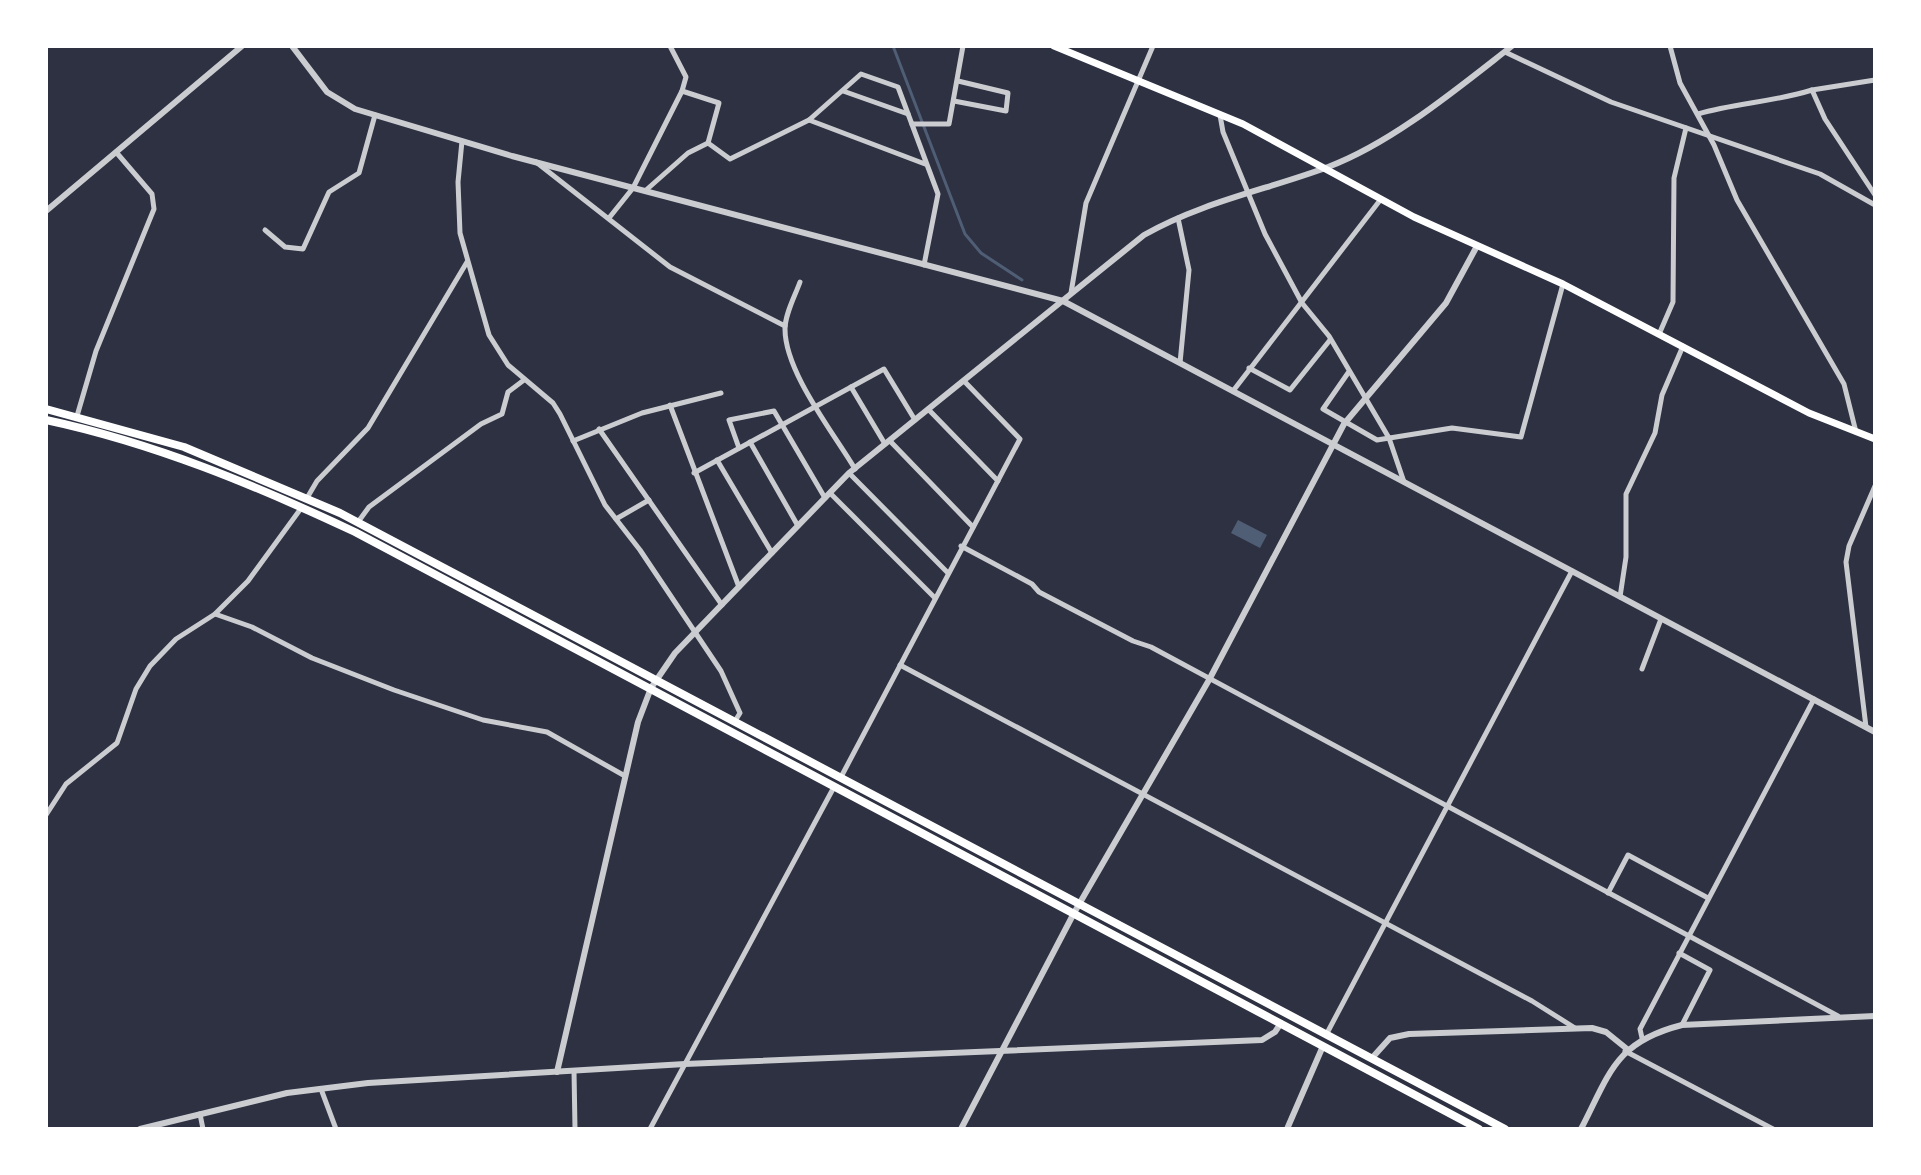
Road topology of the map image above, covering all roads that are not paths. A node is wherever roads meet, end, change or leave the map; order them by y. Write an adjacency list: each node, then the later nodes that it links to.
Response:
1 (242, 46): 27 (street)
2 (292, 46): 20 (street)
3 (670, 46): 14 (street)
4 (963, 46): 12 (street)
5 (1054, 46): 10 (main road)
6 (1153, 46): 10 (street)
7 (1512, 46): 9 (street)
8 (1670, 46): 19 (street)
9 (1505, 52): 23 (street); 30 (street)
10 (1140, 79): 18 (main road); 46 (street)
11 (1875, 80): 13 (street)
12 (958, 81): 16 (street); 16 (street)
13 (1812, 90): 19 (street); 34 (street)
14 (682, 91): 26 (street); 31 (street)
15 (843, 91): 17 (street); 17 (street); 21 (street)
16 (954, 101): 22 (street)
17 (908, 114): 22 (street)
18 (1220, 114): 30 (main road); 33 (street)
19 (1698, 114): 24 (street)
20 (375, 115): 25 (street); 40 (street)
21 (809, 120): 26 (street); 29 (street)
22 (912, 124): 29 (street)
23 (1686, 128): 24 (street); 50 (street)
24 (1708, 135): 36 (street); 72 (street)
25 (462, 141): 28 (street); 42 (street)
26 (708, 143): 32 (street)
27 (116, 152): 37 (street); 66 (street)
28 (535, 162): 31 (street); 39 (street)
29 (925, 164): 43 (street)
30 (1328, 167): 33 (street); 35 (main road)
31 (633, 188): 32 (street); 39 (street)
32 (645, 191): 43 (street)
33 (1250, 191): 38 (street); 48 (street)
34 (1875, 195)
35 (1381, 199): 41 (main road); 48 (street)
36 (1875, 205)
37 (46, 211)
38 (1178, 217): 46 (street); 53 (street)
39 (609, 218): 49 (street)
40 (265, 230)
41 (1477, 246): 45 (main road); 61 (street)
42 (467, 262): 56 (street); 100 (street)
43 (924, 265): 47 (street)
44 (800, 282): 49 (street)
45 (1563, 284): 50 (main road); 73 (street)
46 (1071, 294): 47 (street)
47 (1063, 301): 53 (street); 57 (street)
48 (1302, 303): 51 (street); 54 (street)
49 (785, 326): 63 (street)
50 (1660, 332): 52 (main road)
51 (1330, 340): 54 (street); 55 (street)
52 (1684, 345): 72 (main road); 98 (street)
53 (1180, 363): 59 (street)
54 (1249, 368): 59 (street)
55 (1348, 373): 61 (street); 69 (street)
56 (524, 380): 75 (street); 89 (street)
57 (964, 381): 65 (street); 83 (street)
58 (851, 387): 63 (street); 68 (street); 77 (street)
59 (1233, 391): 78 (street)
60 (721, 393): 62 (street)
61 (1364, 396): 69 (street); 73 (street)
62 (670, 405): 71 (street); 82 (street)
63 (817, 406): 70 (street); 81 (street)
64 (46, 409): 66 (highway)
65 (928, 409): 68 (street); 83 (street)
66 (77, 416): 89 (highway)
67 (46, 420): 106 (highway)
68 (915, 420): 77 (street)
69 (1344, 424): 73 (street); 78 (street)
70 (782, 425): 76 (street); 79 (street); 86 (street)
71 (599, 429): 75 (street); 87 (street)
72 (1856, 433): 74 (main road)
73 (1389, 438): 84 (street)
74 (1875, 439)
75 (573, 441): 88 (street)
76 (750, 442): 79 (street); 90 (street)
77 (888, 443): 81 (street); 91 (street)
78 (1333, 444): 84 (street); 105 (street)
79 (739, 448): 80 (street)
80 (717, 460): 82 (street); 93 (street)
81 (852, 471): 86 (street); 95 (street)
82 (694, 473): 96 (street)
83 (998, 481): 91 (street)
84 (1404, 483): 94 (street)
85 (1875, 486): 109 (street)
86 (828, 496): 90 (street); 97 (street)
87 (649, 500): 88 (street); 99 (street)
88 (616, 519): 102 (street)
89 (358, 522): 106 (highway)
90 (798, 526): 93 (street)
91 (973, 527): 92 (street)
92 (961, 546): 95 (street); 105 (street)
93 (773, 553): 96 (street)
94 (1572, 571): 98 (street); 115 (street)
95 (947, 572): 97 (street)
96 (739, 587): 99 (street)
97 (934, 597): 103 (street)
98 (1620, 597): 101 (street)
99 (722, 606): 102 (street)
100 (215, 614): 111 (street); 116 (street)
101 (1661, 619): 104 (street); 107 (street)
102 (696, 633): 106 (street); 108 (street)
103 (900, 665): 112 (street); 114 (street)
104 (1642, 669)
105 (1209, 680): 114 (street); 115 (street)
106 (654, 683): 108 (highway); 111 (street); 113 (highway)
107 (1814, 699): 109 (street); 118 (street)
108 (735, 721): 112 (highway)
109 (1866, 727): 110 (street)
110 (1875, 732)
111 (625, 776): 137 (street)
112 (841, 777): 119 (highway)
113 (834, 787): 120 (highway); 135 (street)
114 (1143, 795): 119 (street); 121 (street)
115 (1447, 807): 117 (street); 121 (street)
116 (46, 815)
117 (1608, 893): 118 (street); 122 (street)
118 (1708, 898): 122 (street)
119 (1079, 903): 120 (street); 129 (highway)
120 (1074, 913): 126 (highway); 133 (street)
121 (1385, 924): 128 (street); 129 (street)
122 (1689, 936): 123 (street); 125 (street)
123 (1679, 953): 127 (street); 130 (street)
124 (1875, 1016): 125 (street)
125 (1839, 1017): 127 (street)
126 (1281, 1023): 131 (highway); 133 (street)
127 (1682, 1025): 130 (street)
128 (1576, 1029): 132 (street); 134 (street)
129 (1326, 1035): 134 (highway)
130 (1642, 1038): 132 (street)
131 (1323, 1046): 146 (street); 147 (highway)
132 (1626, 1050): 149 (street); 150 (street)
133 (1000, 1053): 135 (street); 145 (street)
134 (1372, 1058): 148 (highway)
135 (685, 1064): 136 (street); 144 (street)
136 (574, 1071): 137 (street); 143 (street)
137 (557, 1072): 138 (street)
138 (321, 1087): 139 (street); 142 (street)
139 (200, 1114): 140 (street); 141 (street)
140 (140, 1129)
141 (203, 1129)
142 (336, 1129)
143 (575, 1129)
144 (650, 1129)
145 (961, 1129)
146 (1287, 1129)
147 (1479, 1129)
148 (1505, 1129)
149 (1581, 1129)
150 (1773, 1129)

